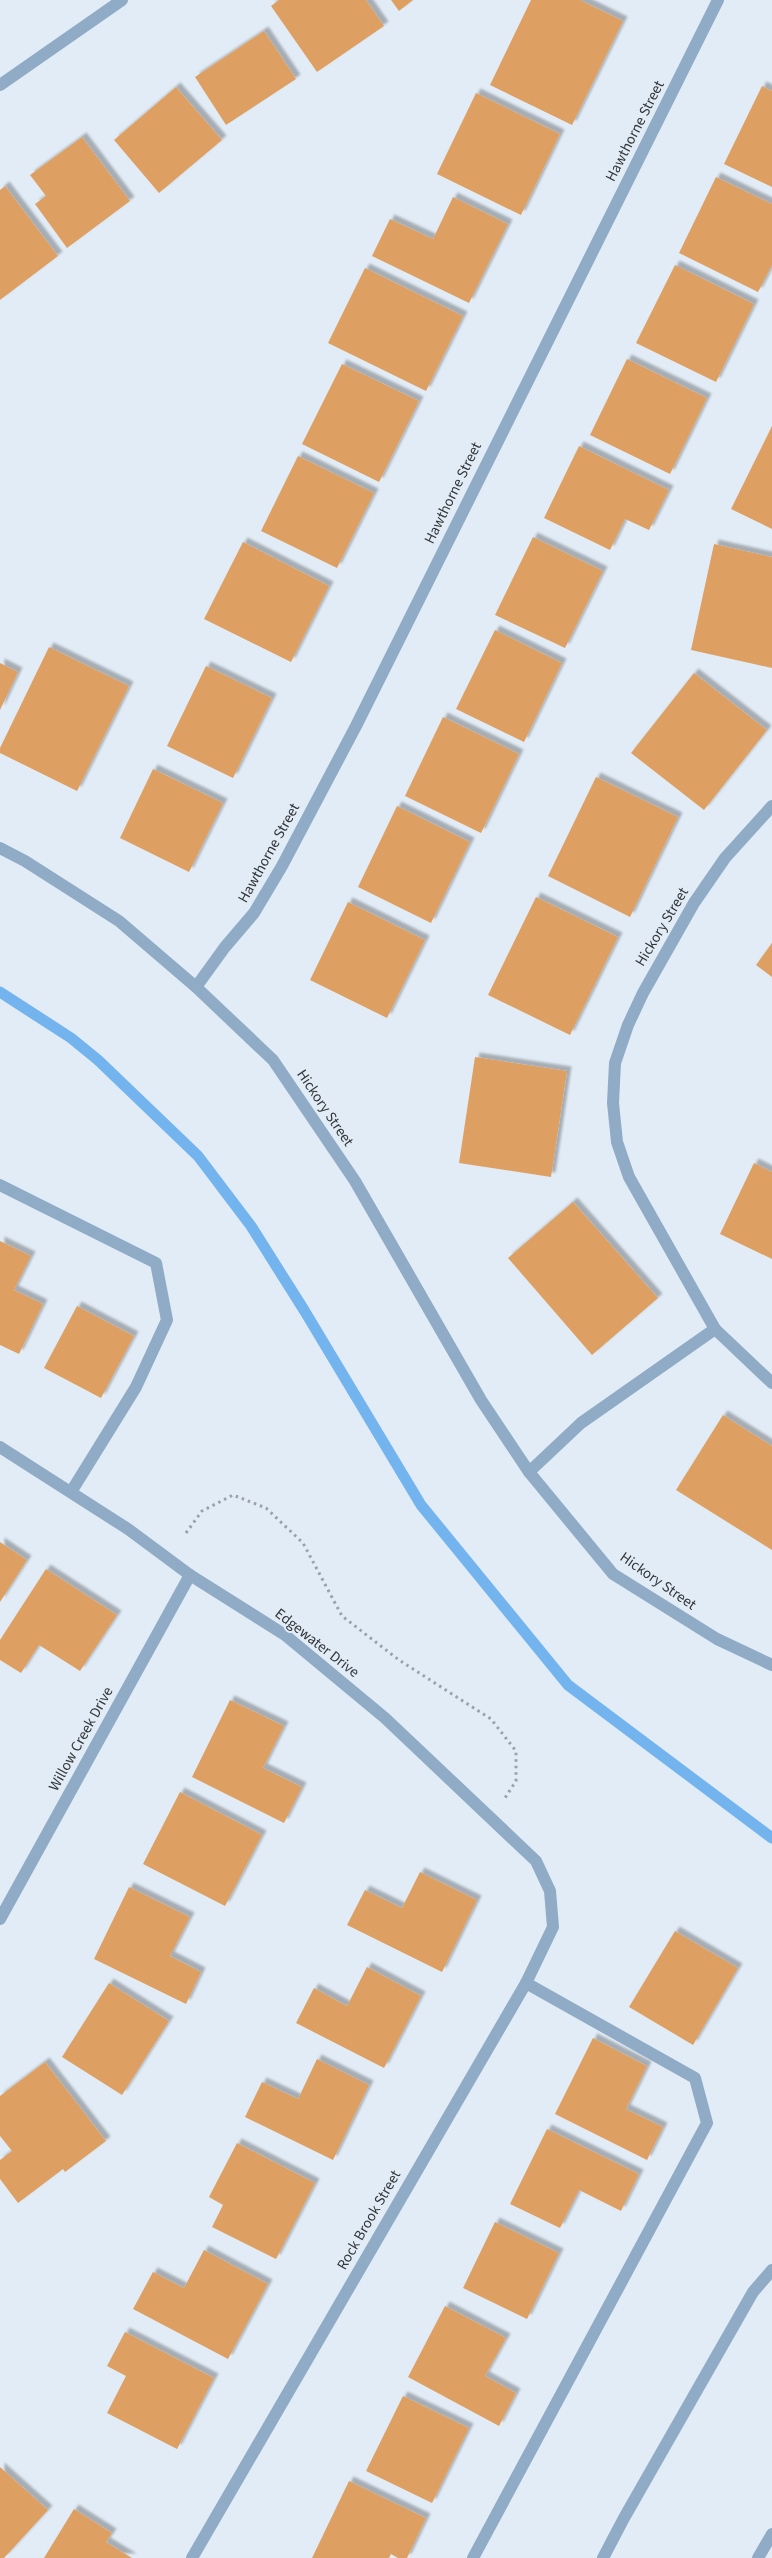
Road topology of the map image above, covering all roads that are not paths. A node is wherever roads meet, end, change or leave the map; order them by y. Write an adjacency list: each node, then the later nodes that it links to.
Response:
1 (122, 0): 3 (street)
2 (718, 0): 6 (street, Hawthorne Street)
3 (0, 85)
4 (772, 806): 8 (street, Hickory Street)
5 (0, 848): 6 (street, Hickory Street)
6 (196, 987): 11 (street, Hickory Street)
7 (0, 1184): 12 (street)
8 (715, 1329): 9 (street, Hickory Street); 11 (street)
9 (772, 1383)
10 (0, 1447): 12 (street, Edgewater Drive)
11 (530, 1472): 14 (street, Hickory Street)
12 (71, 1492): 13 (street, Edgewater Drive)
13 (190, 1575): 15 (street, Edgewater Drive); 16 (street, Willow Creek Drive)
14 (772, 1665)
15 (550, 1891): 17 (street, Rock Brook Street)
16 (0, 1919)
17 (526, 1983): 20 (street, Rock Brook Street); 21 (street)
18 (772, 2270): 22 (street)
19 (772, 2534): 23 (street)
20 (192, 2558)
21 (473, 2558)
22 (603, 2558)
23 (758, 2558)

